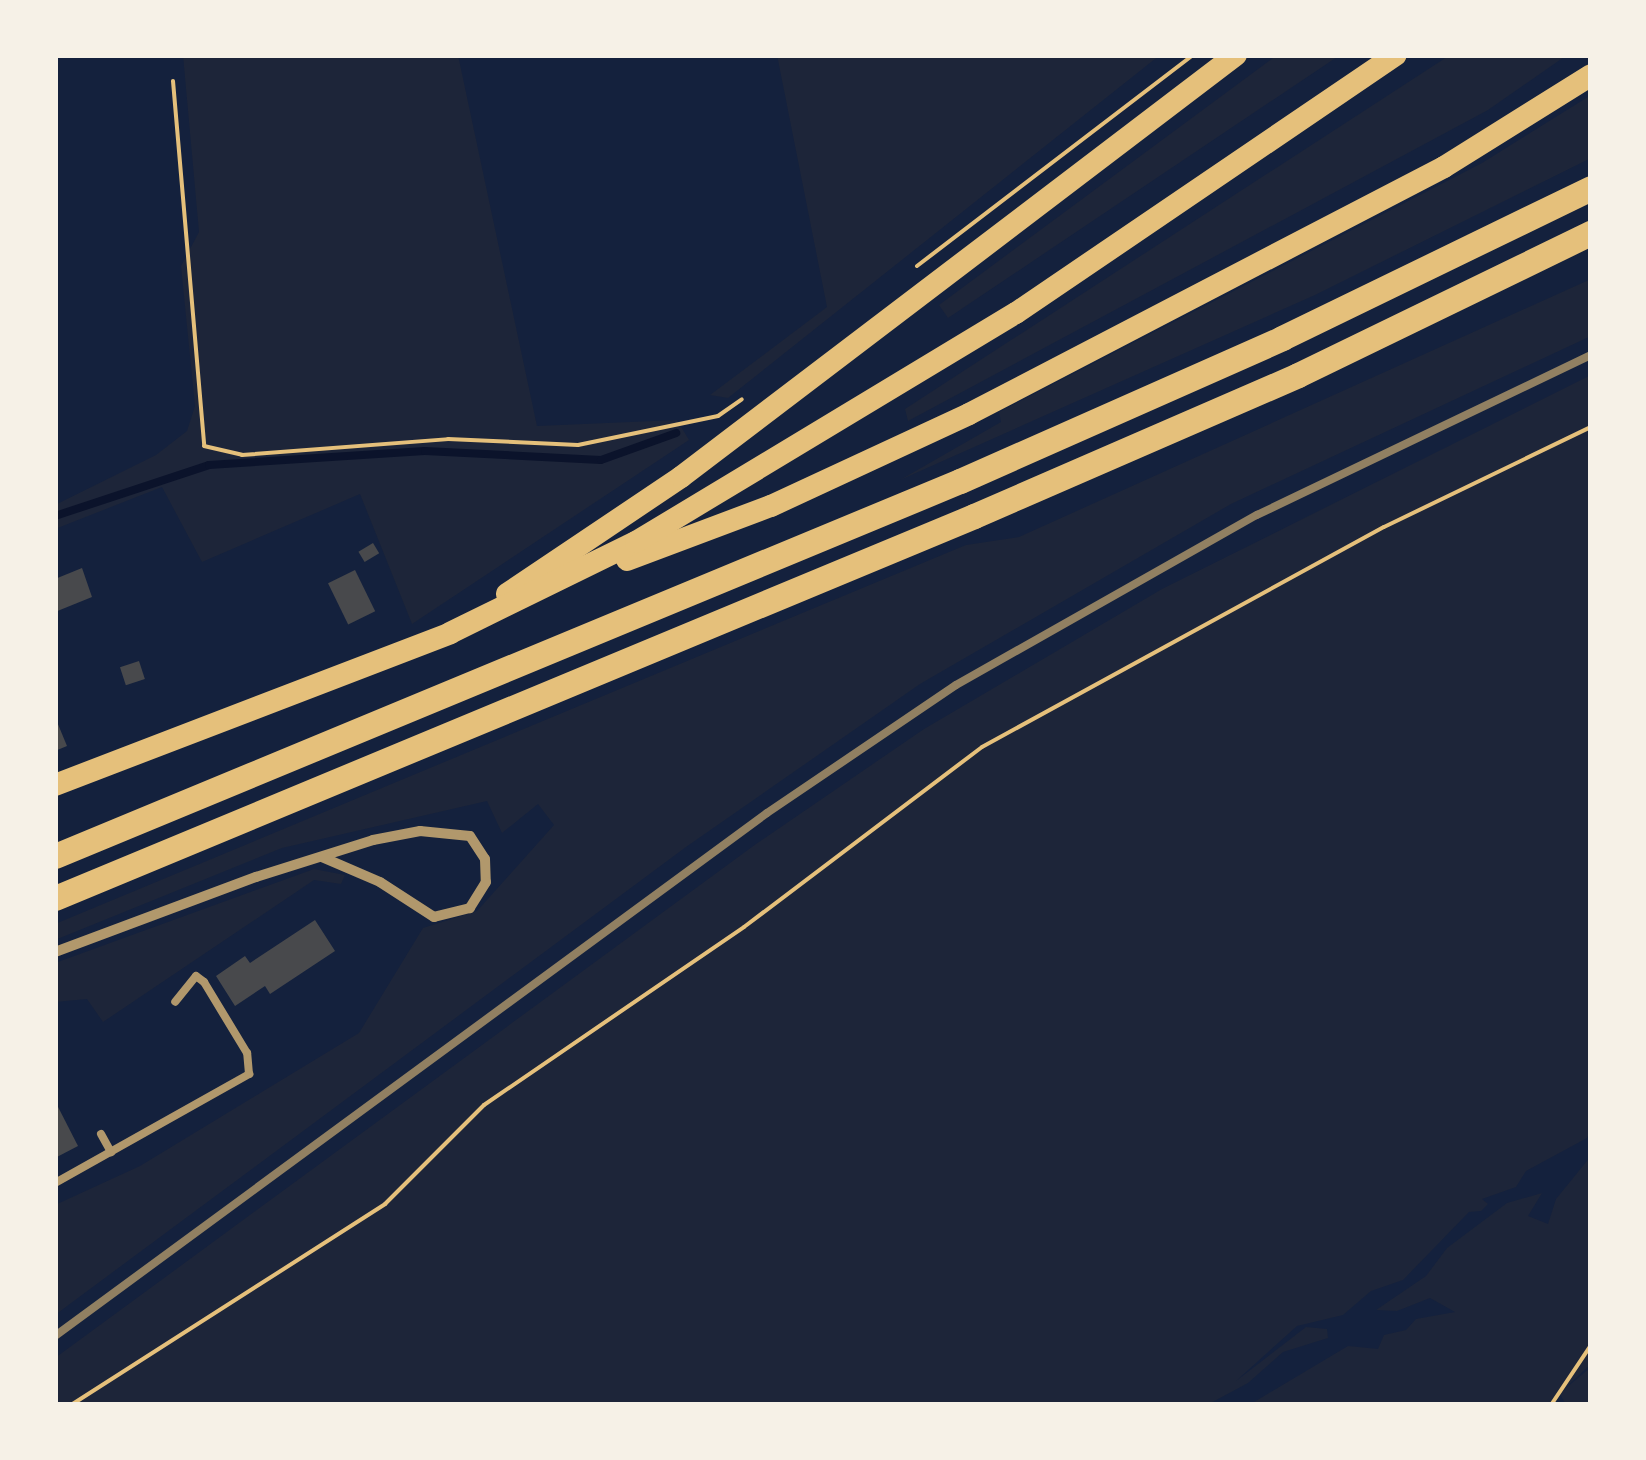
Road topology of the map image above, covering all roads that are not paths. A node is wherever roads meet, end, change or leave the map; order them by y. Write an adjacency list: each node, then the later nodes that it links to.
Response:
1 (1236, 55): 7 (main road)
2 (1396, 55): 6 (main road)
3 (1591, 75): 6 (main road)
4 (1591, 188): 9 (highway)
5 (1591, 233): 11 (highway)
6 (526, 598): 7 (main road)
7 (450, 632): 8 (main road)
8 (55, 785)
9 (55, 856)
10 (322, 857): 10 (street); 12 (street)
11 (55, 898)
12 (55, 952)
13 (175, 1002): 15 (lane)
14 (101, 1134): 15 (lane)
15 (111, 1152): 16 (lane)
16 (55, 1183)

